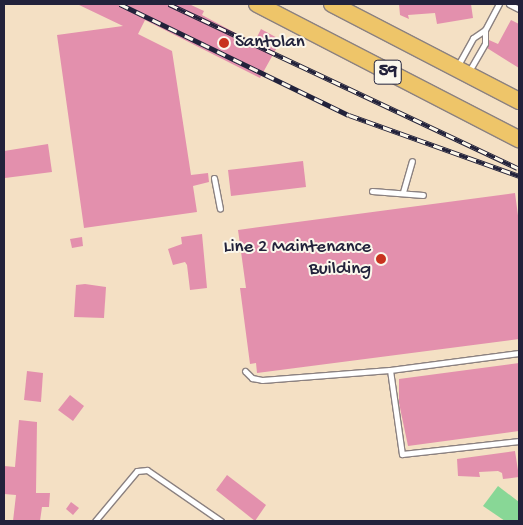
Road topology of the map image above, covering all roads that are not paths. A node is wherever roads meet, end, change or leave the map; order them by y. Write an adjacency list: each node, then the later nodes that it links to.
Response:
1 (257, 4): 9 (main road, 59)
2 (332, 4): 7 (main road, 59)
3 (499, 4): 6 (lane)
4 (509, 4): 5 (lane)
5 (519, 9)
6 (485, 30): 7 (lane); 7 (lane)
7 (462, 71): 8 (main road, 59)
8 (519, 101)
9 (519, 139)
10 (412, 161): 13 (lane)
11 (214, 178): 15 (lane)
12 (372, 191): 13 (lane)
13 (403, 192): 14 (lane)
14 (423, 195)
15 (220, 208)
16 (519, 353): 17 (lane)
17 (390, 370): 18 (lane); 19 (lane)
18 (245, 371)
19 (519, 441)
20 (95, 521): 21 (lane)
21 (222, 521)

